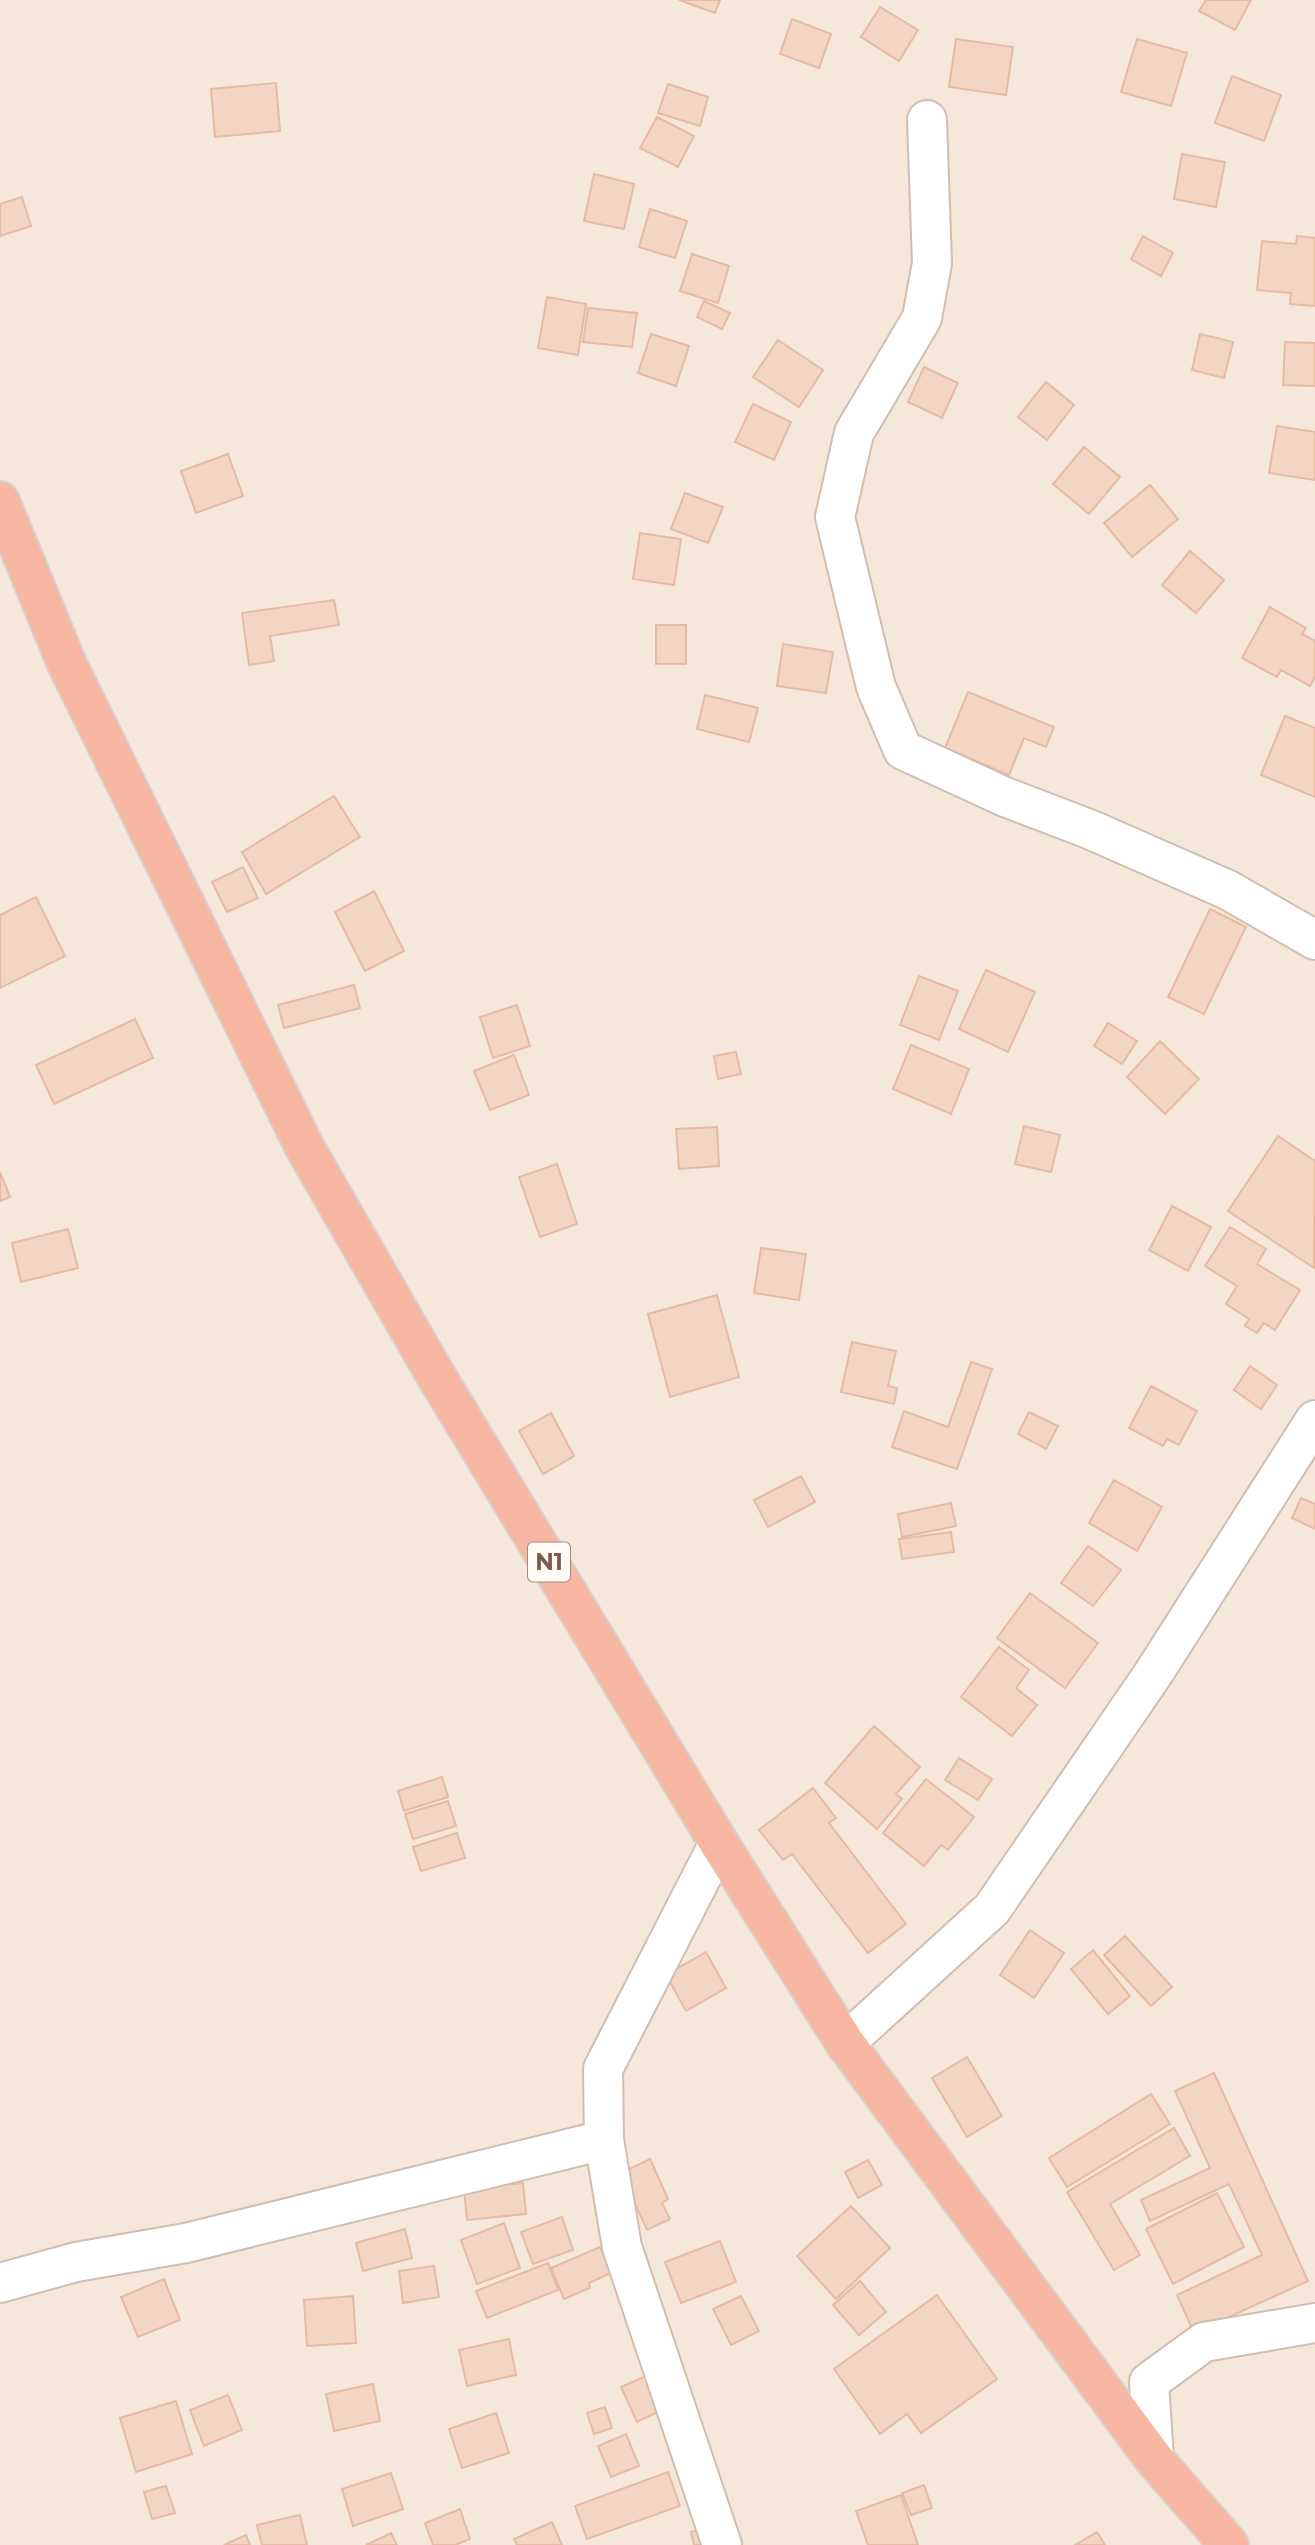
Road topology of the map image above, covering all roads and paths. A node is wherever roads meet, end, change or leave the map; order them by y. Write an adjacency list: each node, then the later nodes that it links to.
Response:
1 (927, 120): 3 (street)
2 (0, 501): 5 (highway, N1)
3 (1315, 940)
4 (1315, 1420): 6 (street)
5 (719, 1843): 6 (highway, N1); 7 (street)
6 (845, 2043): 10 (highway, N1)
7 (604, 2140): 8 (street); 11 (street)
8 (0, 2283)
9 (1315, 2323): 10 (street)
10 (1154, 2459): 12 (highway, N1)
11 (722, 2545)
12 (1229, 2545)

